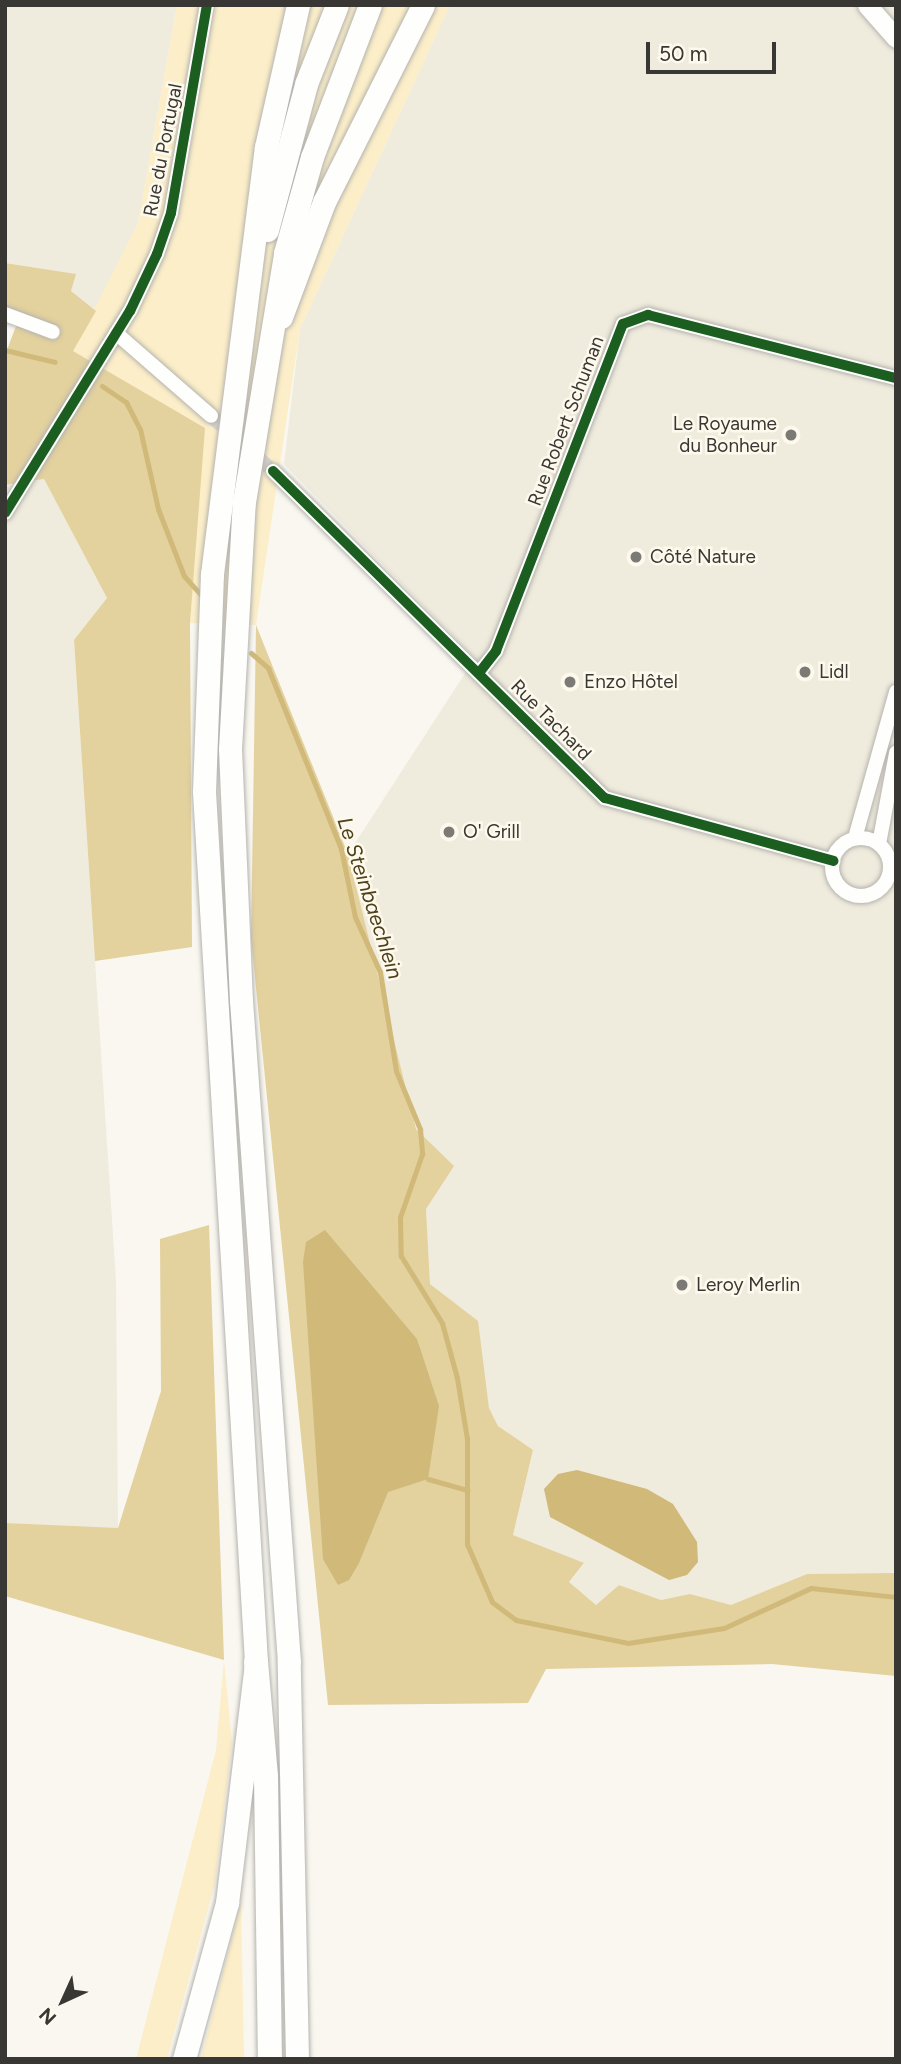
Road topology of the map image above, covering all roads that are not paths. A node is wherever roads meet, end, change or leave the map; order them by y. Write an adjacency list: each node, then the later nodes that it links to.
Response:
1 (208, 5): 10 (street, Rue du Portugal)
2 (298, 5): 12 (highway)
3 (337, 5): 12 (highway)
4 (370, 5): 11 (highway)
5 (423, 5): 11 (highway)
6 (867, 5): 7 (main road)
7 (896, 38)
8 (5, 314): 9 (street)
9 (53, 332)
10 (116, 333): 14 (street); 16 (street, Rue du Portugal)
11 (270, 334): 27 (highway)
12 (239, 345): 24 (highway)
13 (896, 378): 17 (street, Rue Robert Schuman)
14 (211, 416)
15 (273, 471): 17 (street, Rue Tachard)
16 (5, 513)
17 (479, 673): 22 (street, Rue Tachard)
18 (896, 692): 20 (street)
19 (896, 753): 21 (street)
20 (855, 838): 21 (street); 22 (street)
21 (879, 844): 23 (street)
22 (833, 861): 23 (street)
23 (892, 875)
24 (256, 1662): 25 (highway); 26 (highway)
25 (184, 2059)
26 (270, 2059)
27 (297, 2059)

